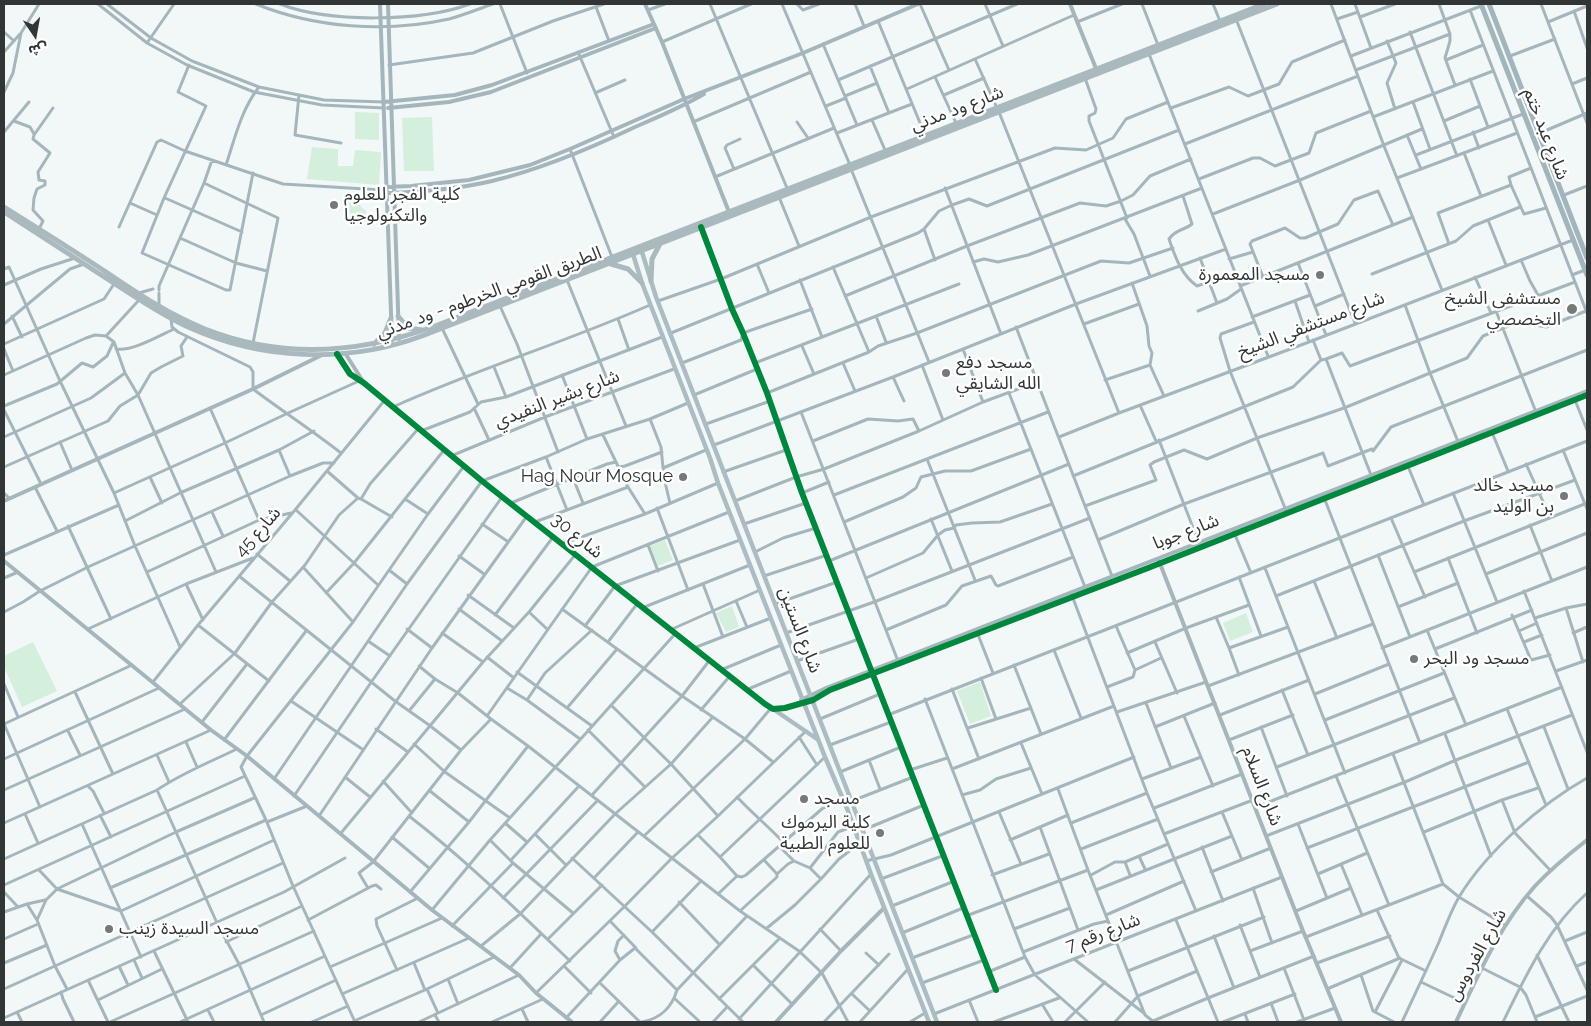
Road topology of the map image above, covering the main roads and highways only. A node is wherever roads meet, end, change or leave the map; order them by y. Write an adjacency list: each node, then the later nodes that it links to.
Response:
1 (1264, 4): 5 (highway, شارع ود مدني)
2 (1276, 4): 5 (highway, شارع ود مدني)
3 (1490, 4): 8 (main road, شارع عبد ختم)
4 (1481, 5): 10 (main road, شارع عبد ختم)
5 (1097, 71): 6 (highway, شارع ود مدني); 6 (highway, شارع ود مدني)
6 (998, 110): 7 (highway, شارع ود مدني); 7 (highway, شارع ود مدني)
7 (851, 167): 12 (highway, شارع ود مدني); 12 (highway, شارع ود مدني)
8 (1568, 205): 10 (main road); 15 (main road, شارع عبد ختم)
9 (4, 207): 27 (highway, الطريق القومي الخرطوم - ود مدني)
10 (1561, 208): 17 (main road, شارع عبد ختم)
11 (6, 213): 16 (highway, الطريق القومي الخرطوم - ود مدني)
12 (660, 241): 13 (highway, الطريق القومي الخرطوم - ود مدني); 18 (highway)
13 (641, 249): 14 (highway, الطريق القومي الخرطوم - ود مدني); 18 (main road, شارع الستين)
14 (632, 252): 16 (highway, الطريق القومي الخرطوم - ود مدني); 19 (main road, شارع الستين); 26 (highway, الطريق القومي الخرطوم - ود مدني)
15 (1587, 258)
16 (608, 264): 19 (highway)
17 (1586, 272)
18 (651, 281): 20 (main road, شارع الستين)
19 (642, 283): 21 (main road, شارع الستين)
20 (653, 289): 21 (main road); 22 (main road, شارع الستين)
21 (646, 292): 23 (main road, شارع الستين)
22 (657, 299): 23 (main road); 28 (main road, شارع الستين)
23 (648, 300): 29 (main road, شارع الستين)
24 (398, 316): 26 (highway)
25 (391, 318): 27 (highway)
26 (425, 330): 27 (highway, الطريق القومي الخرطوم - ود مدني)
27 (374, 345)
28 (730, 488): 29 (main road); 30 (main road, شارع الستين)
29 (721, 491): 31 (main road, شارع الستين)
30 (734, 499): 31 (main road); 35 (main road, شارع الستين)
31 (725, 500): 33 (main road, شارع الستين)
32 (772, 709): 33 (main road)
33 (818, 739): 34 (main road, شارع الستين)
34 (928, 1022)
35 (937, 1022)

